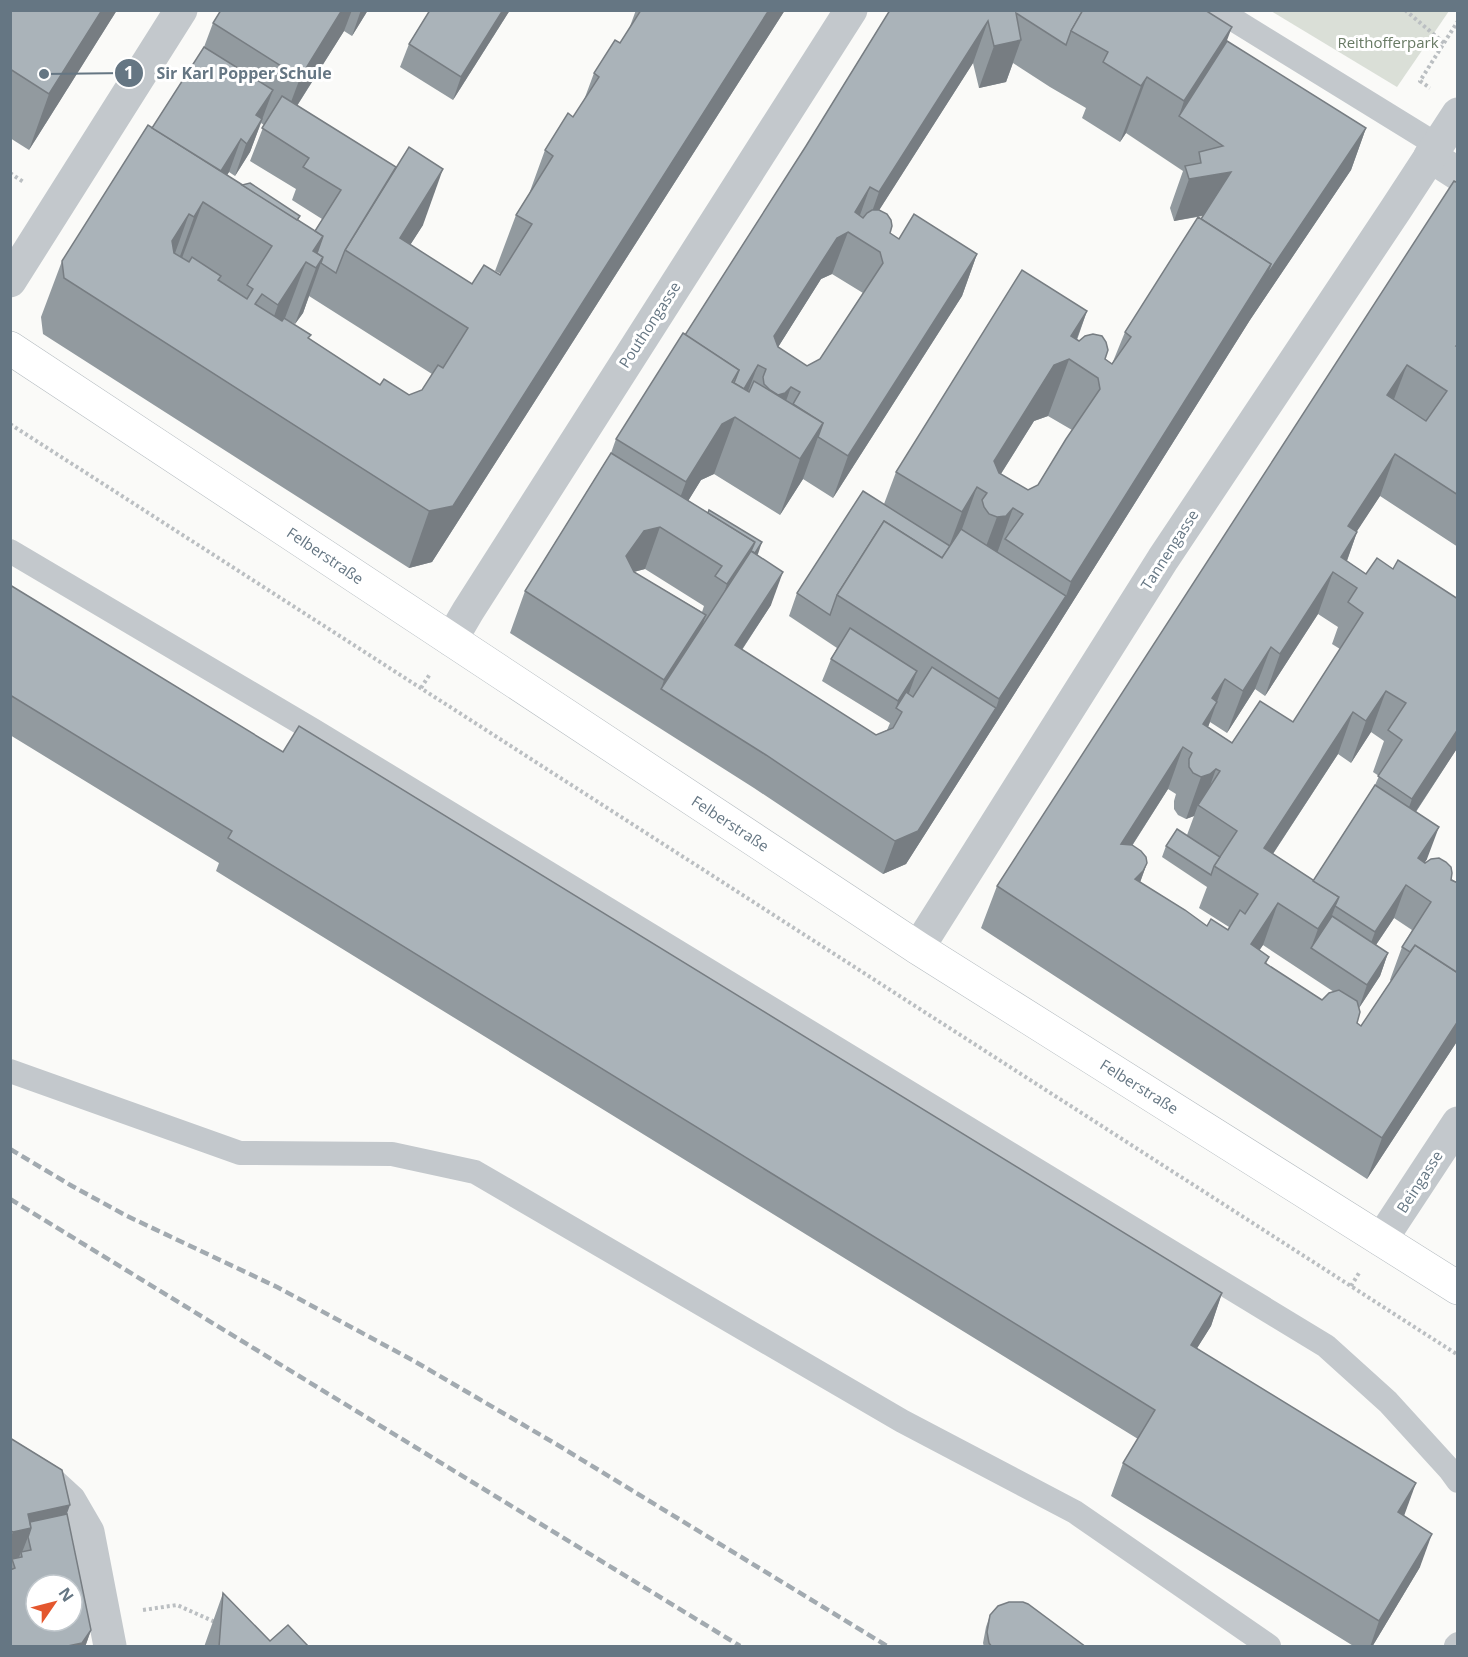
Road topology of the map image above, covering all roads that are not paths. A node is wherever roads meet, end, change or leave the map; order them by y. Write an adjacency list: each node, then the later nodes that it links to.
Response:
1 (181, 10): 7 (street)
2 (851, 10): 10 (street, Pouthongasse)
3 (1218, 10): 5 (lane)
4 (1448, 104): 5 (street, Tannengasse)
5 (1434, 151): 6 (street); 11 (street, Tannengasse)
6 (1458, 174)
7 (10, 281)
8 (10, 348): 10 (main road, Felberstraße)
9 (10, 551): 17 (lane)
10 (451, 640): 11 (main road, Felberstraße)
11 (918, 948): 14 (main road, Felberstraße)
12 (10, 1071): 19 (lane)
13 (1458, 1123): 14 (street, Beingasse)
14 (1382, 1240): 15 (main road, Felberstraße)
15 (1458, 1288)
16 (10, 1457): 18 (street)
17 (1458, 1481)
18 (108, 1632)
19 (1269, 1647)

